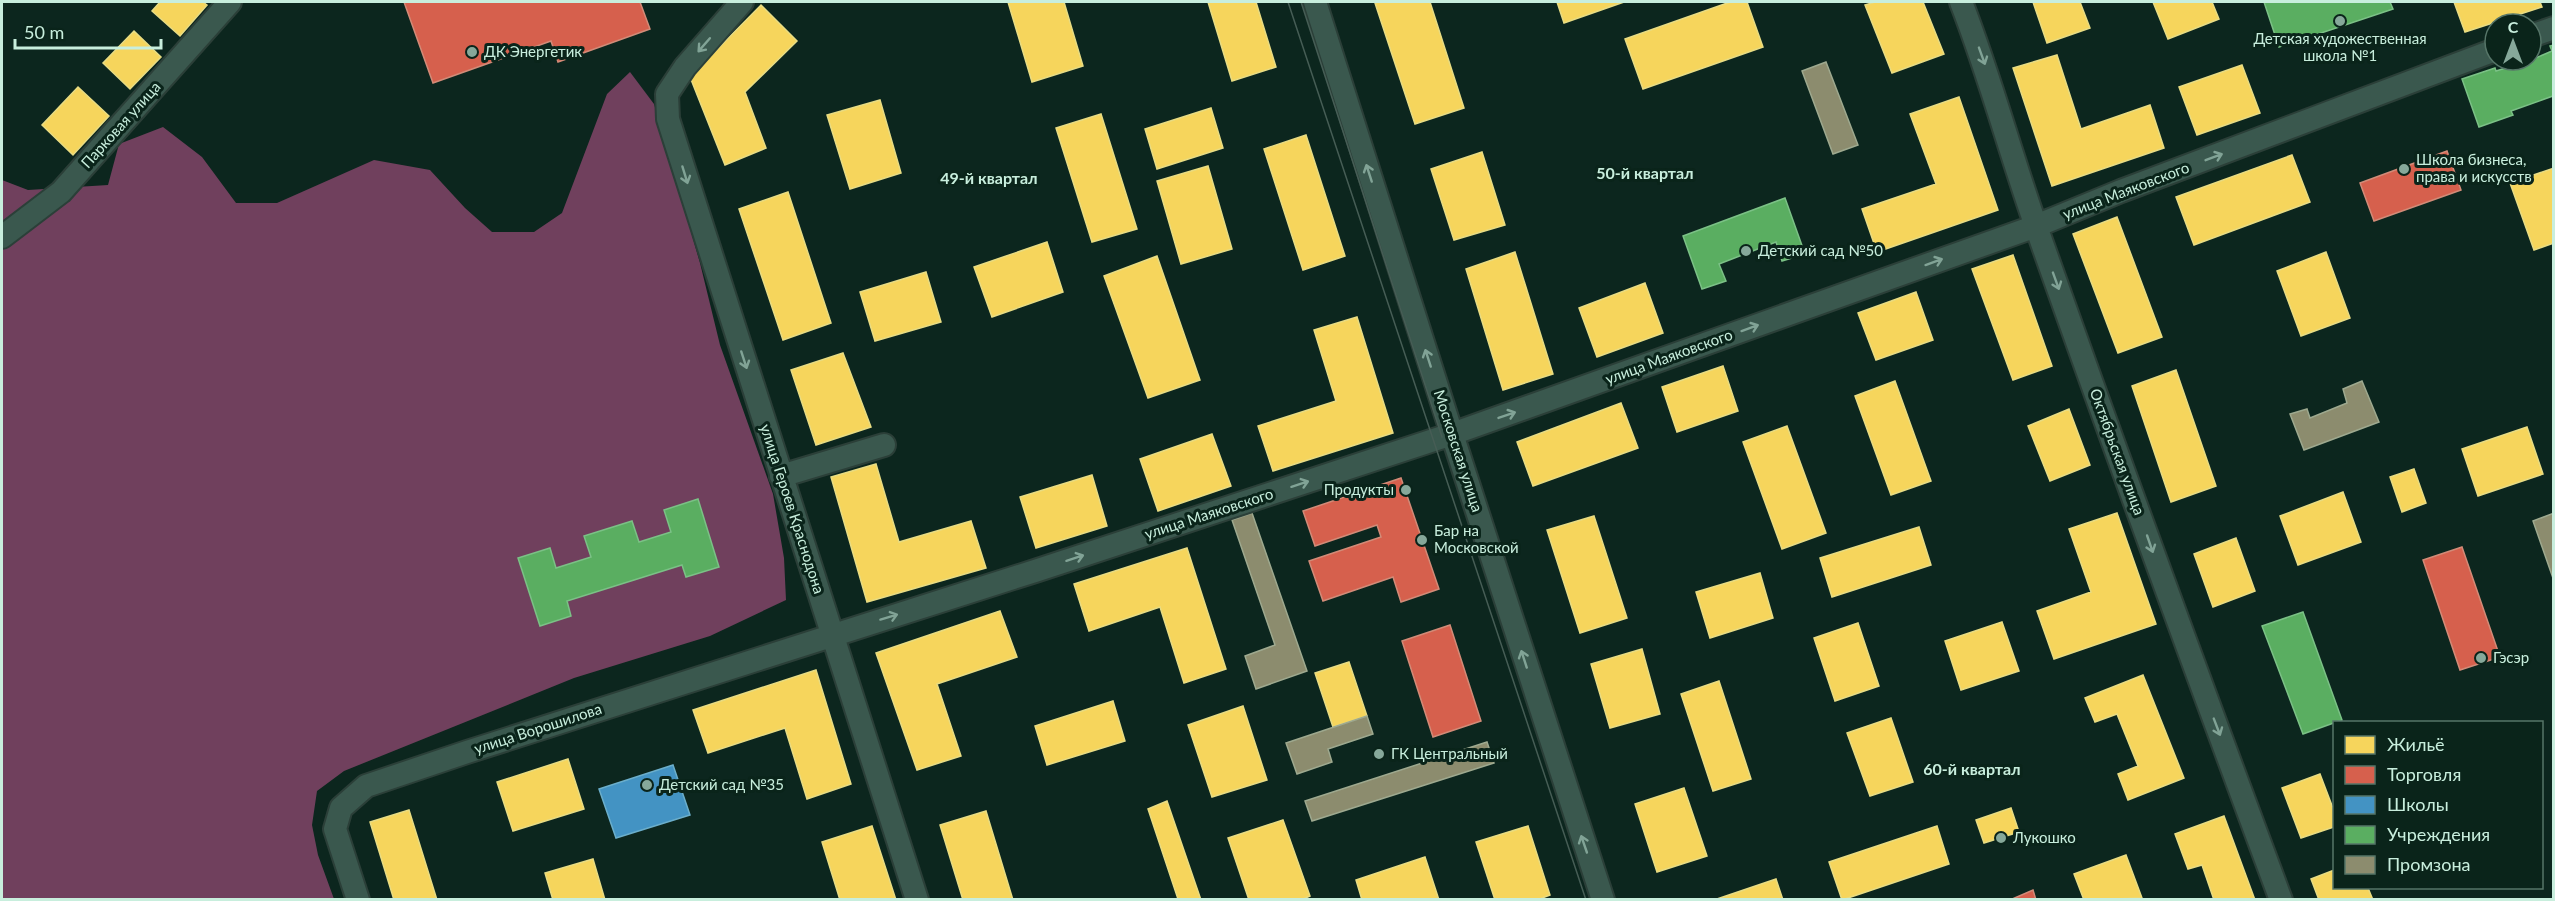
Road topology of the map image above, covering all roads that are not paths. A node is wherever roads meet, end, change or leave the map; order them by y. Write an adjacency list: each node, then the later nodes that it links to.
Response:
1 (230, 2): 7 (street, Парковая улица)
2 (742, 2): 10 (street, улица Героев Краснодона, one-way to 10)
3 (1315, 2): 8 (street, Московская улица, one-way to 3)
4 (1961, 2): 6 (street, Октябрьская улица, one-way to 6)
5 (2483, 55): 6 (street, улица Маяковского, one-way to 5)
6 (2036, 226): 8 (street, улица Маяковского, one-way to 6); 15 (street, Октябрьская улица, one-way to 15)
7 (2, 237)
8 (1452, 434): 11 (street, улица Маяковского, one-way to 8); 14 (street, Московская улица, one-way to 8)
9 (884, 445): 10 (street)
10 (782, 476): 11 (street, улица Героев Краснодона)
11 (833, 634): 12 (street, улица Ворошилова); 13 (street, улица Героев Краснодона)
12 (358, 900)
13 (917, 900)
14 (1603, 900)
15 (2281, 900)

